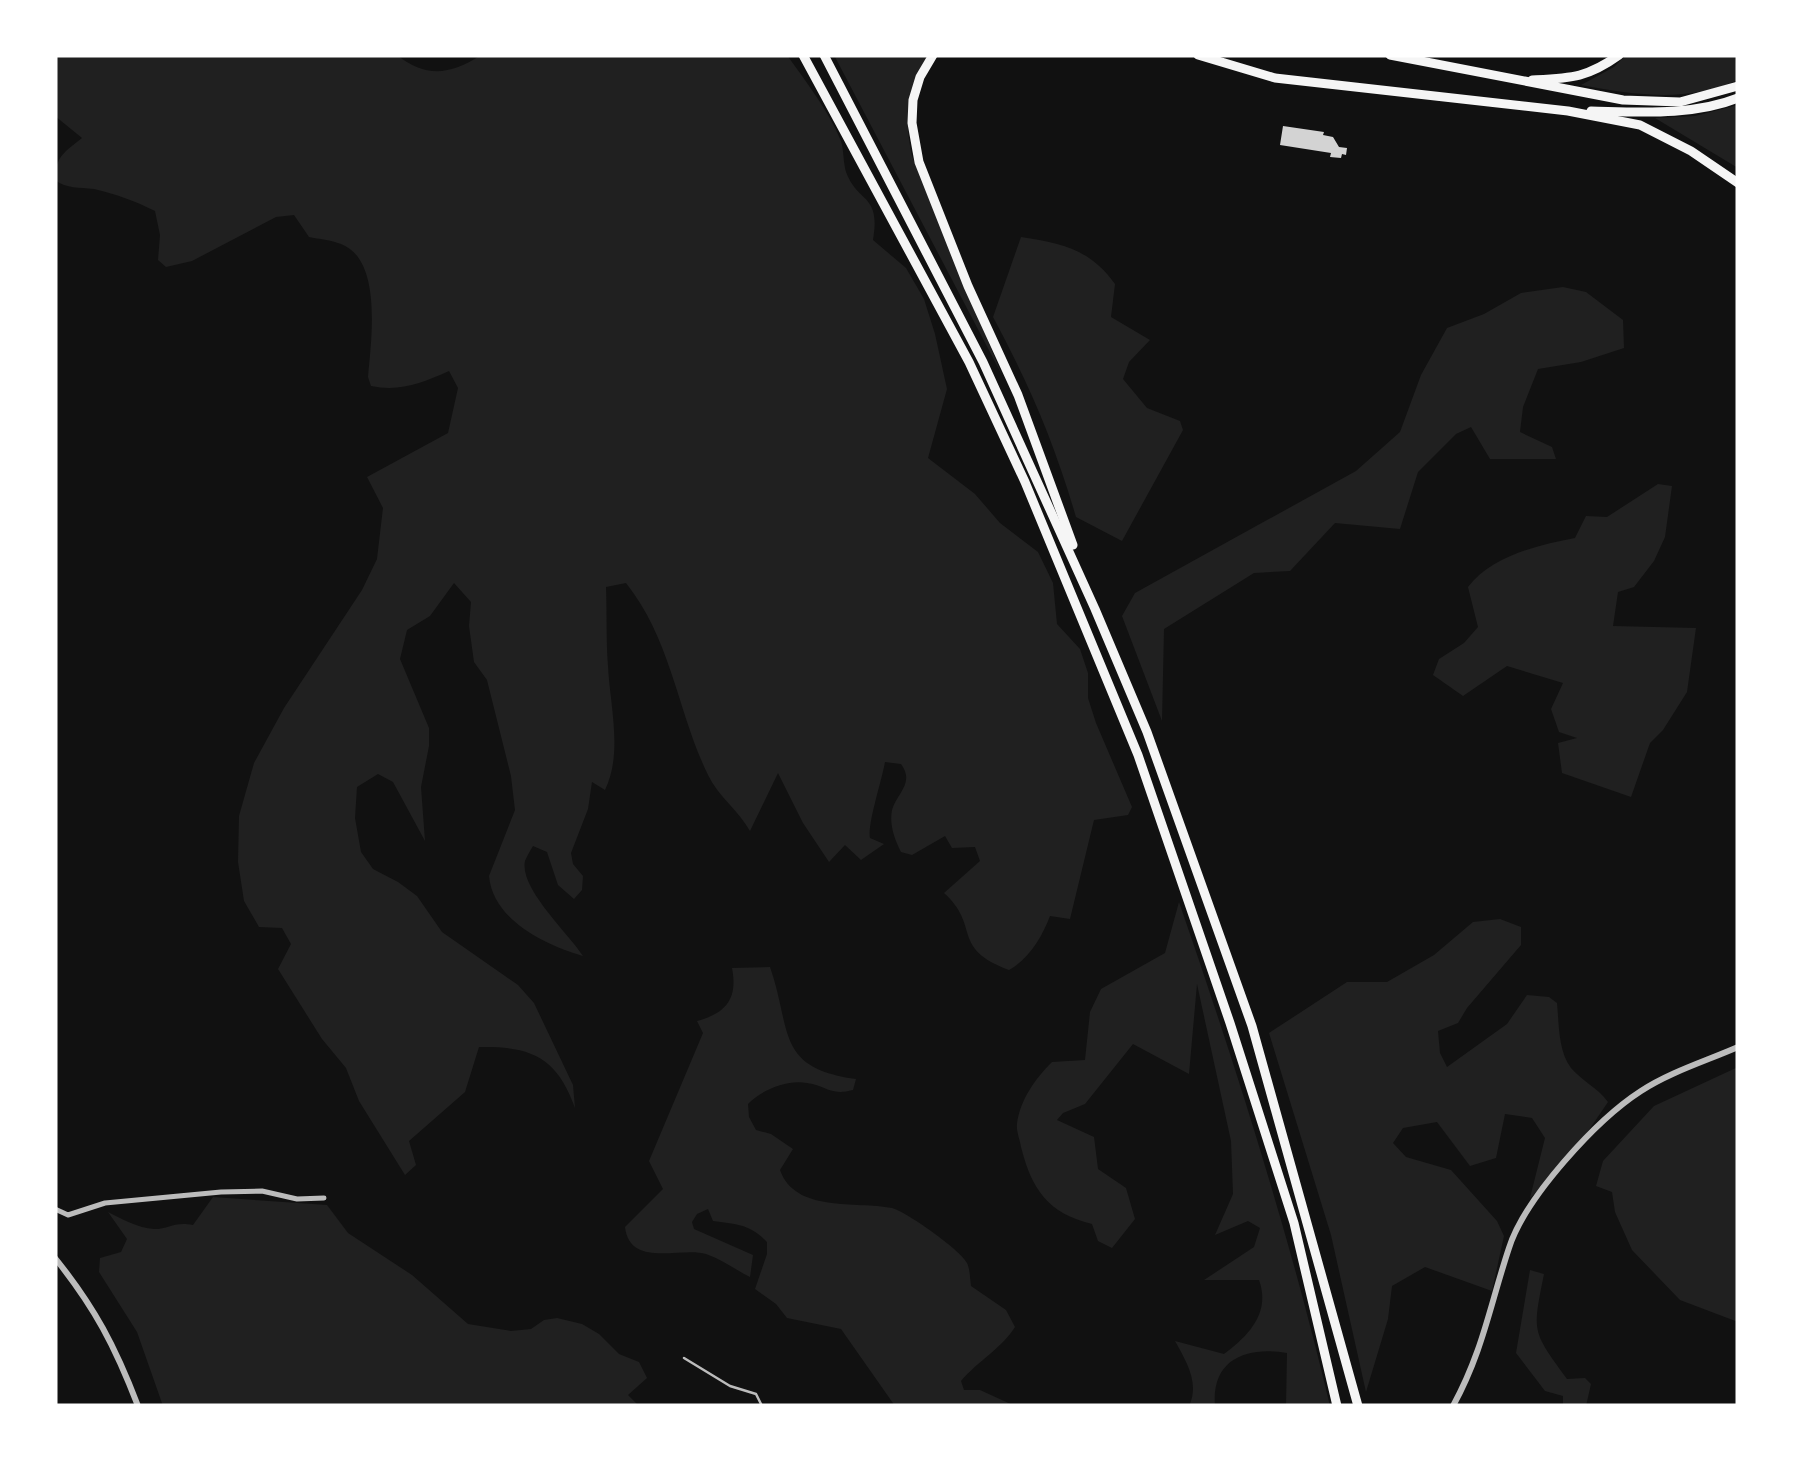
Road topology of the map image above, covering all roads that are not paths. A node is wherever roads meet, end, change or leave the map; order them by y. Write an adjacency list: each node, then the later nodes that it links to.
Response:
1 (803, 55): 20 (highway)
2 (824, 55): 12 (highway)
3 (933, 55): 12 (highway)
4 (1198, 55): 10 (highway)
5 (1390, 55): 7 (highway)
6 (1620, 55): 7 (highway)
7 (1514, 82): 8 (highway)
8 (1738, 86)
9 (1738, 98): 10 (highway)
10 (1568, 111): 11 (highway)
11 (1738, 183)
12 (1095, 608): 21 (highway)
13 (1738, 1047): 22 (street)
14 (324, 1198): 15 (street)
15 (55, 1209)
16 (55, 1258): 18 (street)
17 (684, 1358): 19 (lane)
18 (138, 1406)
19 (762, 1406)
20 (1338, 1406)
21 (1358, 1406)
22 (1453, 1406)

